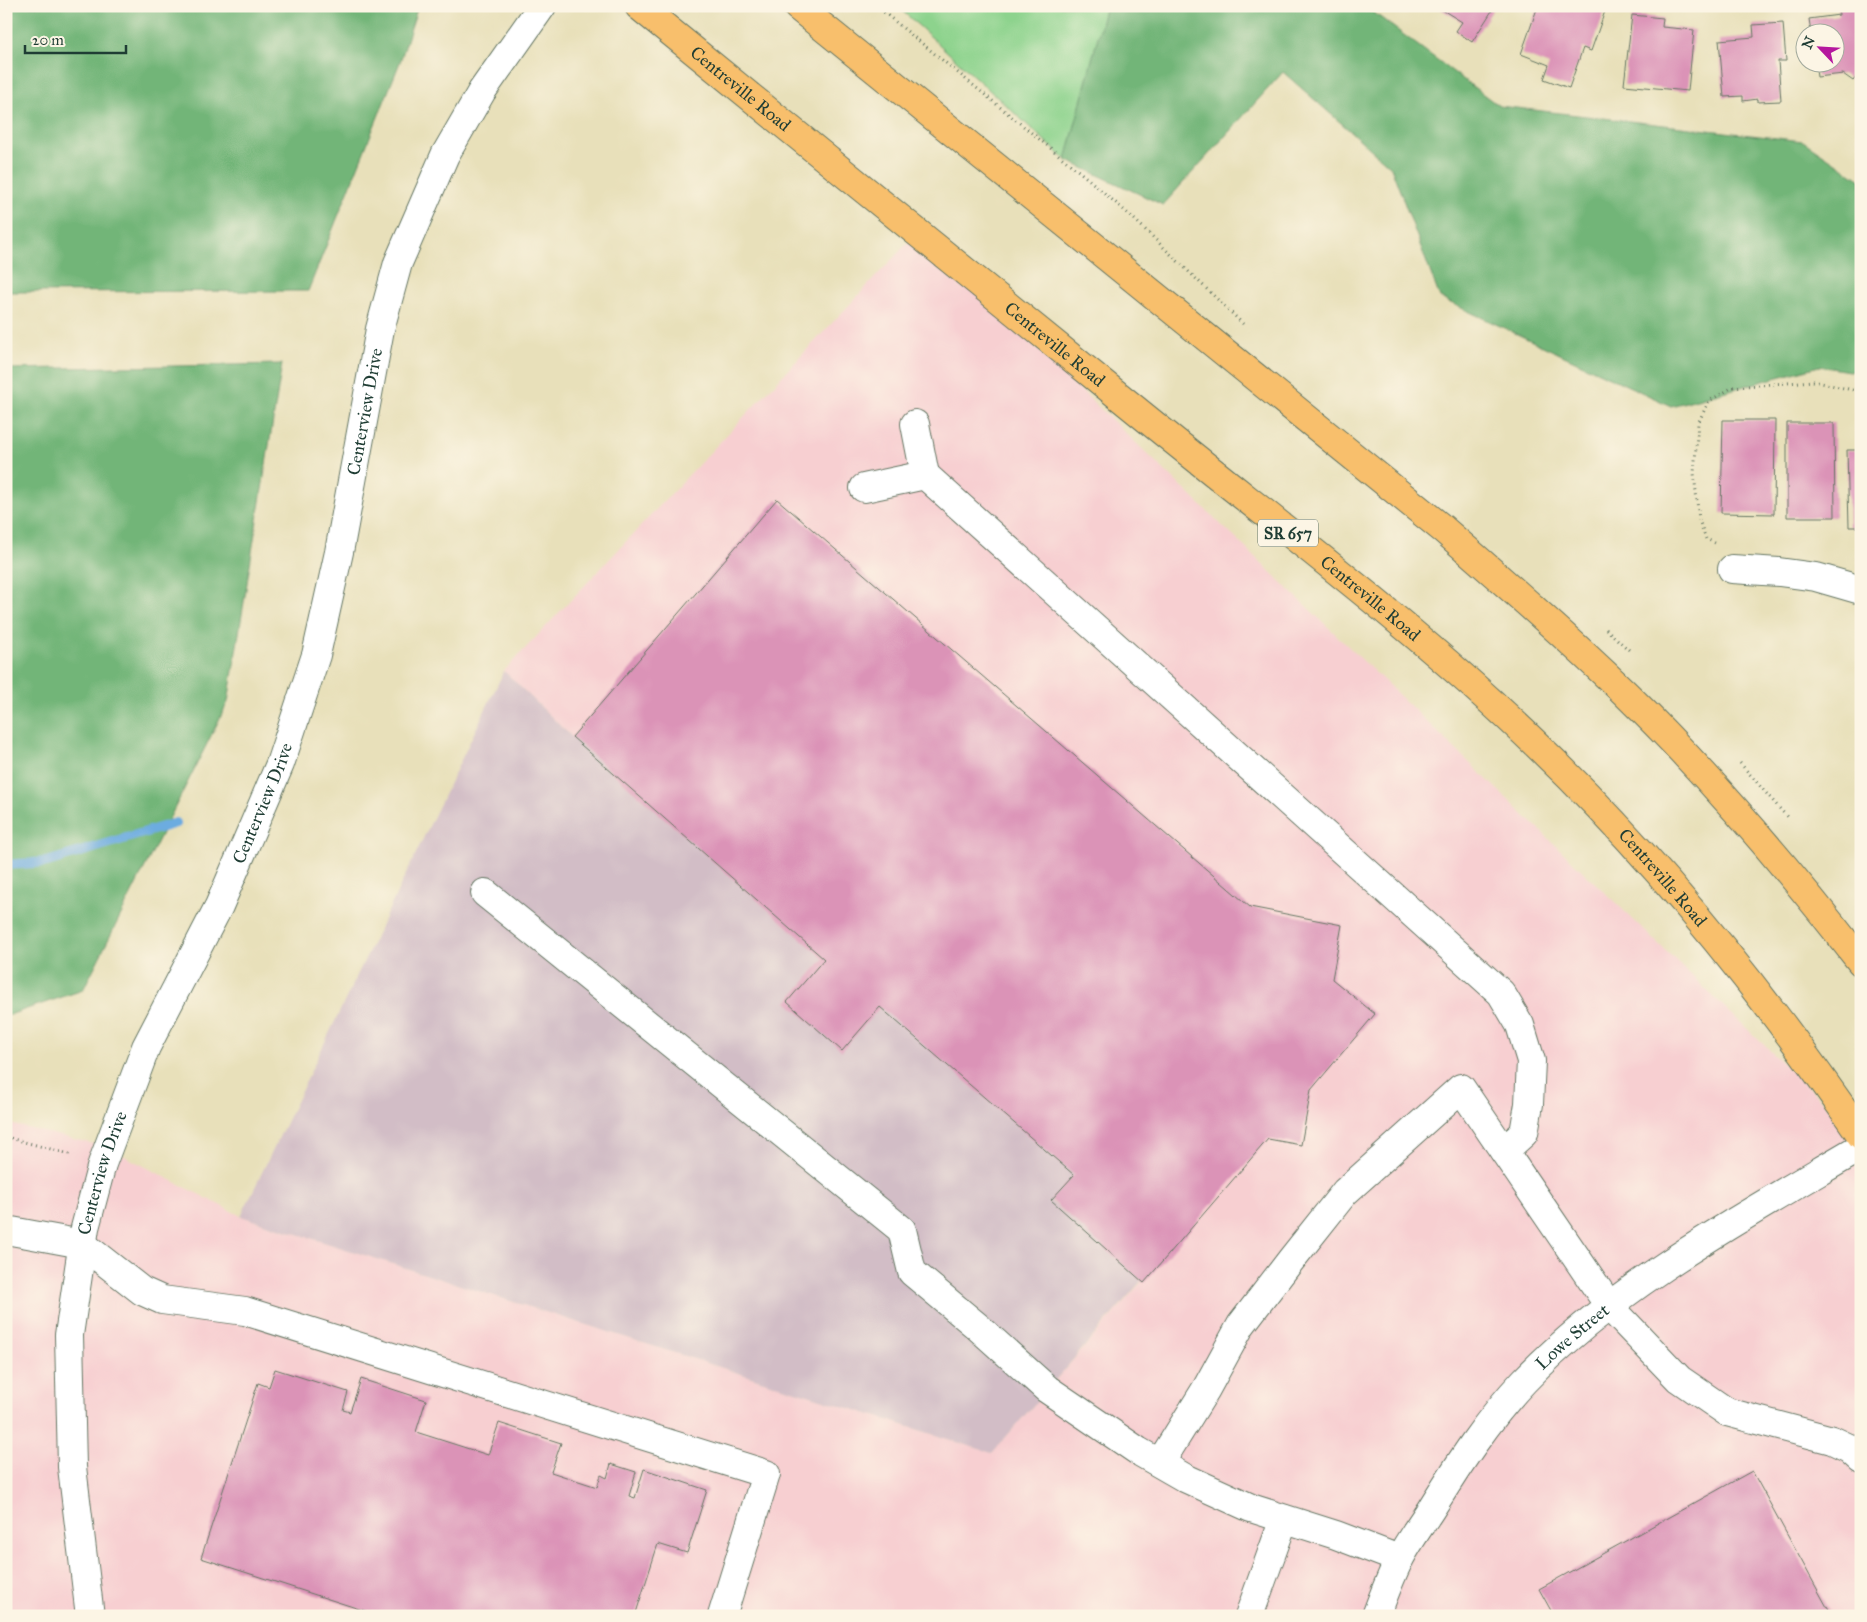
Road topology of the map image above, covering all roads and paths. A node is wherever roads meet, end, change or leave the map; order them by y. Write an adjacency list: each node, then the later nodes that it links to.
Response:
1 (542, 6): 16 (street, Centerview Drive)
2 (639, 6): 12 (main road, Centreville Road / SR 657)
3 (797, 6): 11 (main road)
4 (1861, 392): 8 (path)
5 (915, 424): 6 (street)
6 (924, 475): 7 (street); 15 (street)
7 (864, 488)
8 (1732, 569): 9 (street)
9 (1861, 590)
10 (486, 893): 21 (street)
11 (1861, 962)
12 (1861, 1135)
13 (6, 1137): 16 (path)
14 (1861, 1147): 19 (street, Lowe Street)
15 (1504, 1151): 19 (street); 21 (street)
16 (102, 1164): 18 (street, Centerview Drive)
17 (6, 1230): 18 (street)
18 (82, 1244): 24 (street, Centerview Drive); 25 (street)
19 (1610, 1307): 20 (street); 23 (street, Lowe Street)
20 (1861, 1459)
21 (1160, 1463): 22 (street)
22 (1284, 1519): 23 (street); 26 (street)
23 (1400, 1559): 27 (street, Lowe Street)
24 (90, 1616)
25 (722, 1616)
26 (1249, 1616)
27 (1376, 1616)

